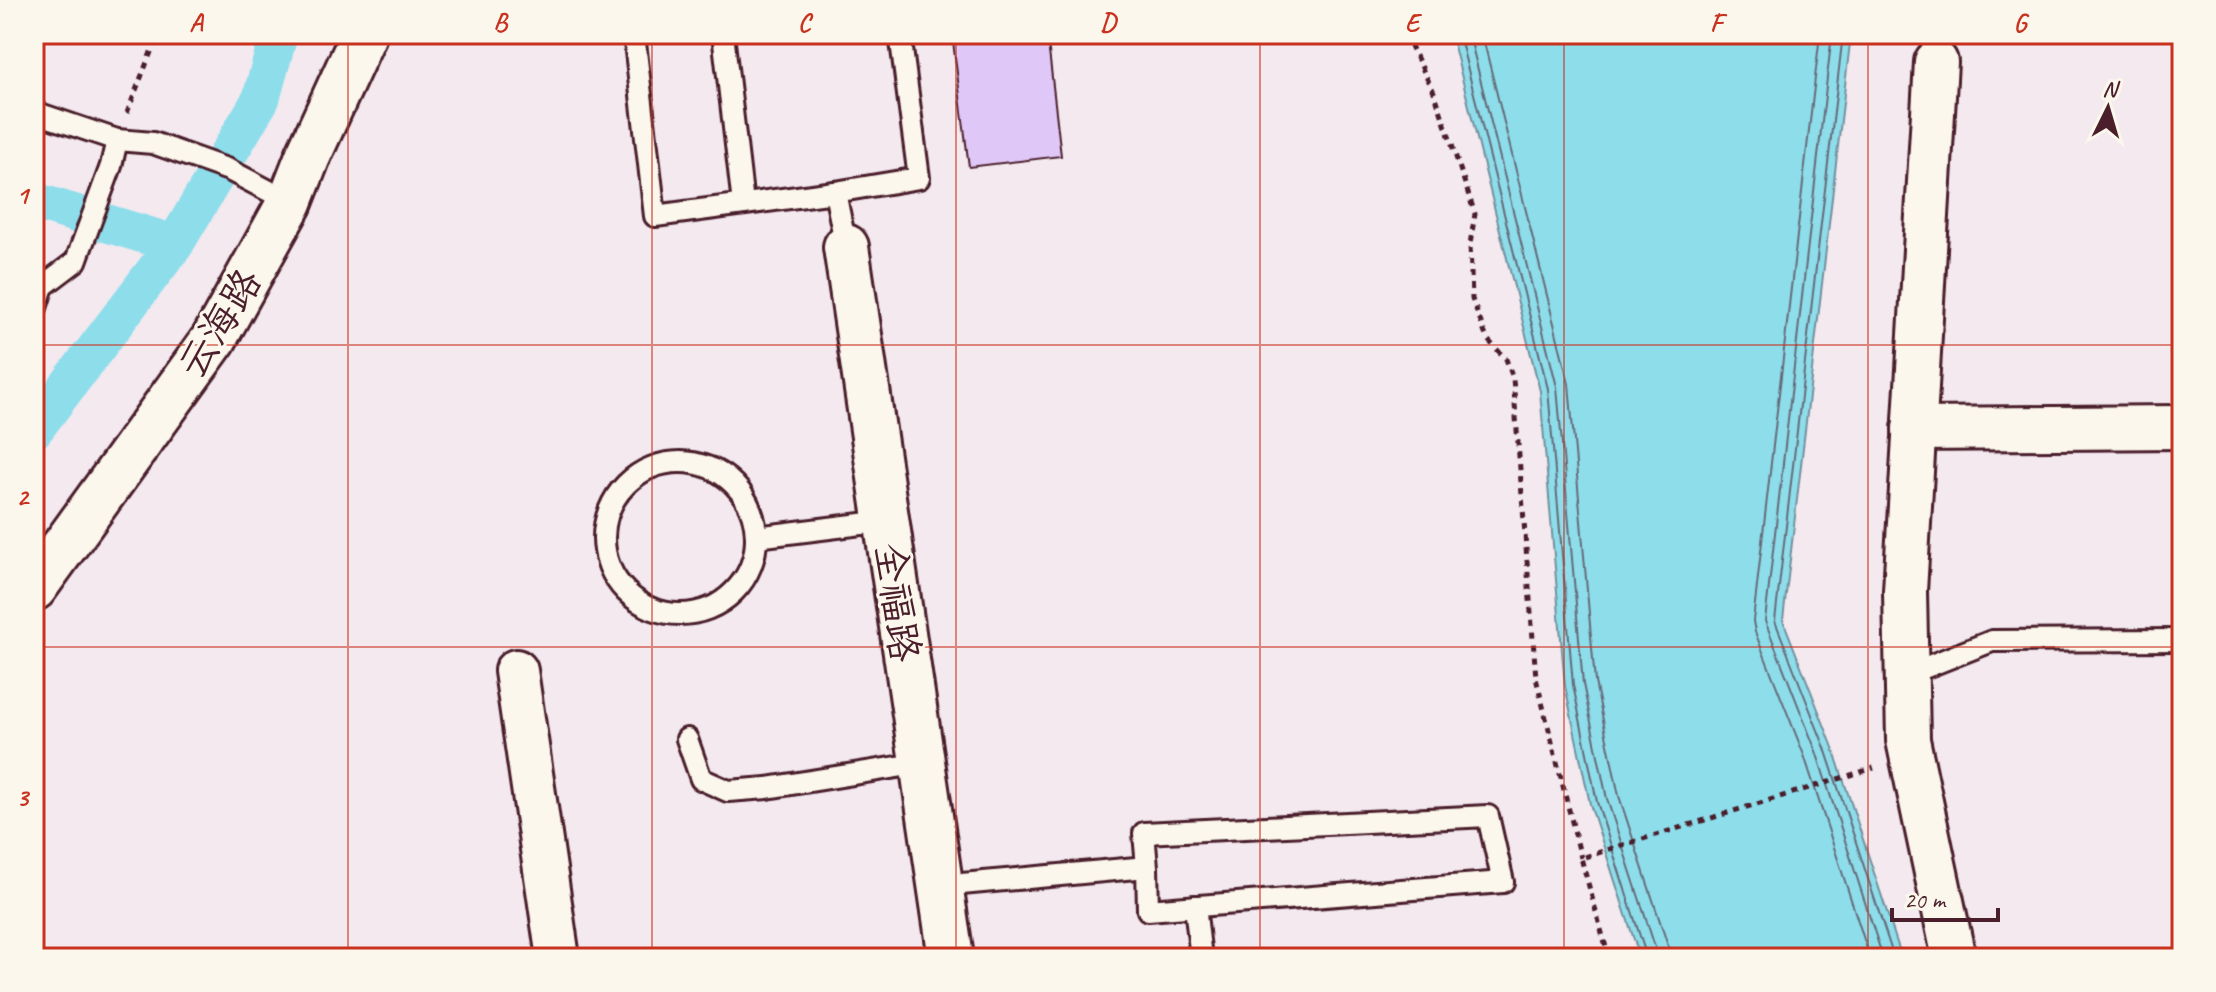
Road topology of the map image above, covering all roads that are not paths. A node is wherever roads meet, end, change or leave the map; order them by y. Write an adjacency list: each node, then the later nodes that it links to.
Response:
1 (364, 34): 9 (street, 云海路)
2 (634, 34): 10 (lane)
3 (723, 34): 10 (lane)
4 (900, 34): 8 (lane)
5 (1936, 62): 15 (street)
6 (34, 112): 7 (lane)
7 (117, 140): 9 (lane); 12 (lane)
8 (835, 192): 10 (lane); 11 (lane)
9 (290, 202): 18 (street, 云海路)
10 (743, 204)
11 (846, 247): 16 (street, 全福路)
12 (39, 285): 13 (lane)
13 (34, 314)
14 (2182, 427): 15 (street)
15 (1914, 429): 21 (street)
16 (886, 521): 17 (lane); 23 (street, 全福路)
17 (756, 537): 17 (lane)
18 (34, 588)
19 (2182, 640): 21 (lane)
20 (516, 671): 27 (street)
21 (1906, 675): 30 (street)
22 (687, 739): 23 (lane)
23 (922, 763): 25 (street, 全福路)
24 (1147, 867): 25 (lane); 26 (lane); 26 (lane)
25 (940, 886): 28 (street, 全福路)
26 (1195, 906): 29 (lane)
27 (558, 958)
28 (951, 958)
29 (1201, 958)
30 (1954, 958)

